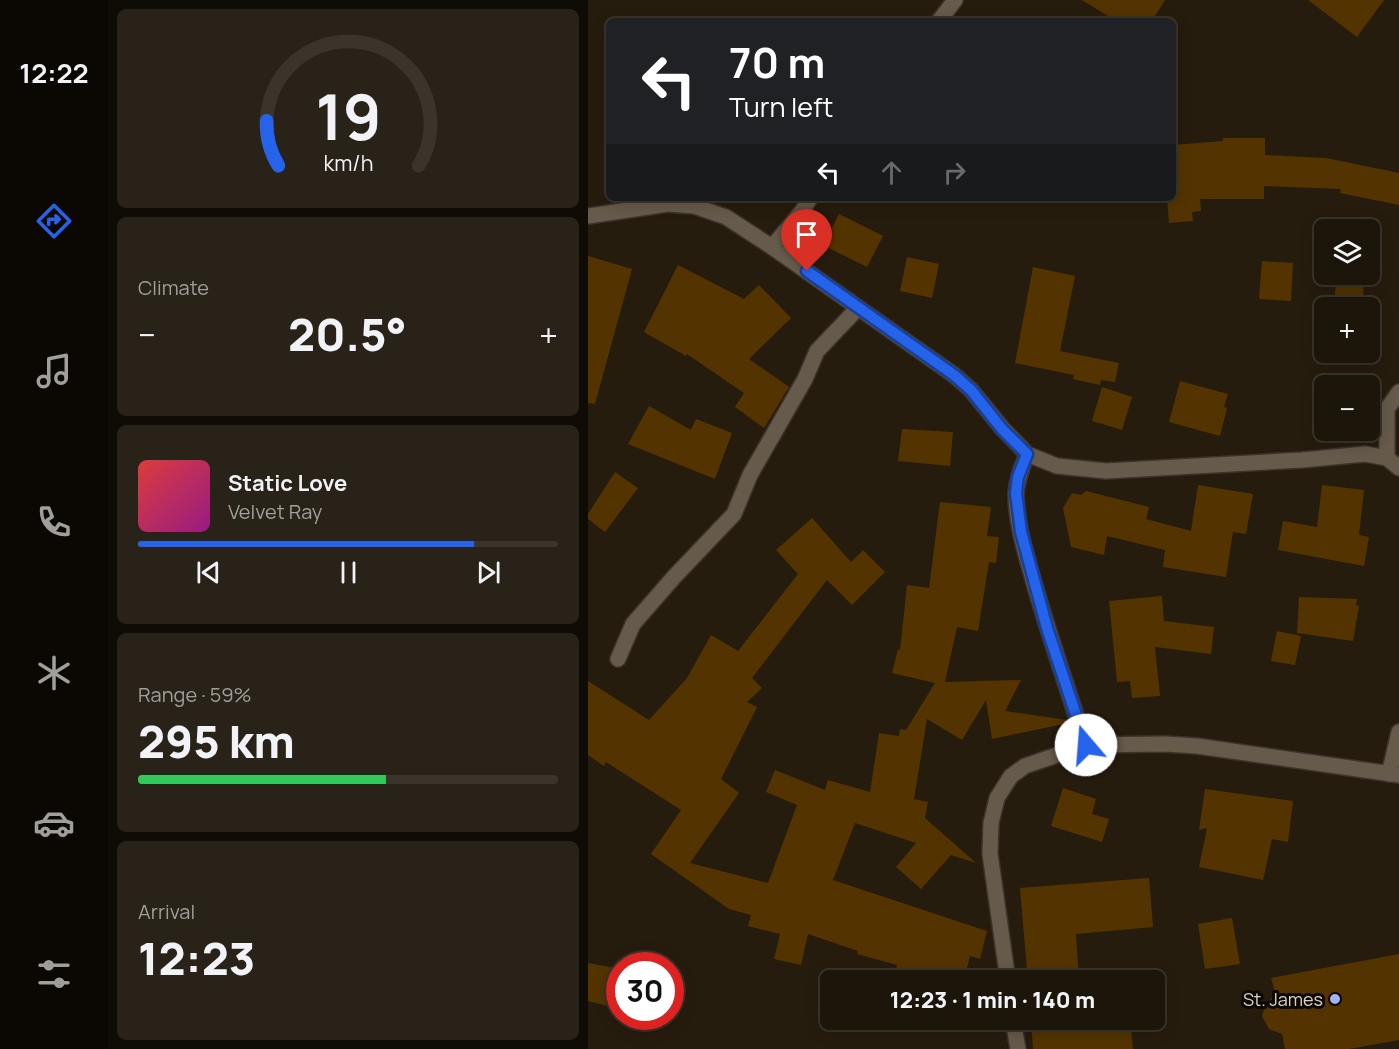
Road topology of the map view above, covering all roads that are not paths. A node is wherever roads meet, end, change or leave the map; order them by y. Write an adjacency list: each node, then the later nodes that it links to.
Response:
1 (955, 0): 2 (street)
2 (941, 18)
3 (808, 201): 5 (street)
4 (588, 216): 5 (street)
5 (772, 247): 6 (street)
6 (858, 308): 8 (street); 10 (street)
7 (1399, 392): 9 (street)
8 (1027, 454): 9 (street); 12 (street)
9 (1393, 463)
10 (618, 659)
11 (1399, 732): 13 (street)
12 (1086, 745): 13 (street); 14 (street)
13 (1394, 774)
14 (1006, 970)
15 (1015, 1030): 16 (street)
16 (1018, 1049)

